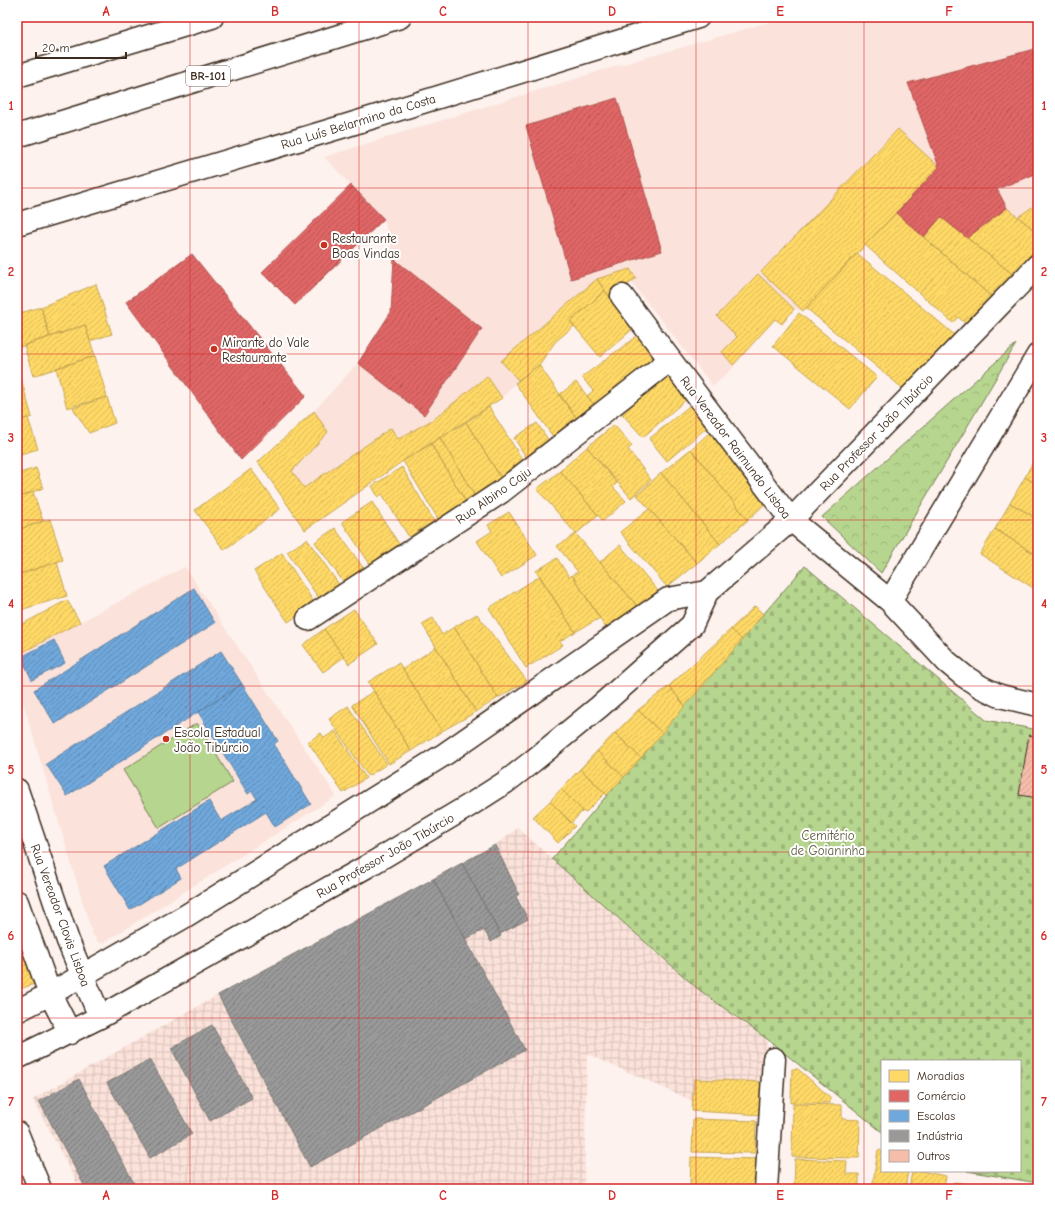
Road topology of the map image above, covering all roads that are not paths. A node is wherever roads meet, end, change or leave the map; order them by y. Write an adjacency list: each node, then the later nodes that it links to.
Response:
1 (212, 17): 4 (main road)
2 (400, 17): 5 (main road, BR-101)
3 (698, 17): 6 (main road, Rua Luís Belarmino da Costa)
4 (17, 76)
5 (17, 136)
6 (17, 224)
7 (1038, 265): 11 (main road, Rua Professor João Tibúrcio)
8 (622, 296): 10 (main road, Rua Vereador Raimundo Lisboa)
9 (1038, 355): 13 (main road)
10 (670, 360): 11 (main road, Rua Vereador Raimundo Lisboa); 14 (main road, Rua Albino Caju)
11 (791, 520): 12 (main road, Rua Professor João Tibúrcio); 13 (main road, Rua Vereador Raimundo Lisboa)
12 (707, 592): 18 (main road); 21 (main road, Rua Professor João Tibúrcio)
13 (890, 601): 15 (main road, Rua Vereador Raimundo Lisboa)
14 (308, 619)
15 (1038, 705)
16 (17, 790): 18 (main road, Rua Vereador Clovis Lisboa)
17 (17, 902): 19 (main road)
18 (82, 976): 19 (main road); 21 (main road, Rua Vereador Clovis Lisboa)
19 (50, 994): 20 (main road); 22 (main road)
20 (17, 1011)
21 (100, 1017): 22 (main road, Rua Professor João Tibúrcio)
22 (70, 1032): 23 (main road, Rua Professor João Tibúrcio)
23 (17, 1058)
24 (774, 1059): 27 (main road)
25 (17, 1133): 26 (main road)
26 (40, 1189)
27 (766, 1189)

